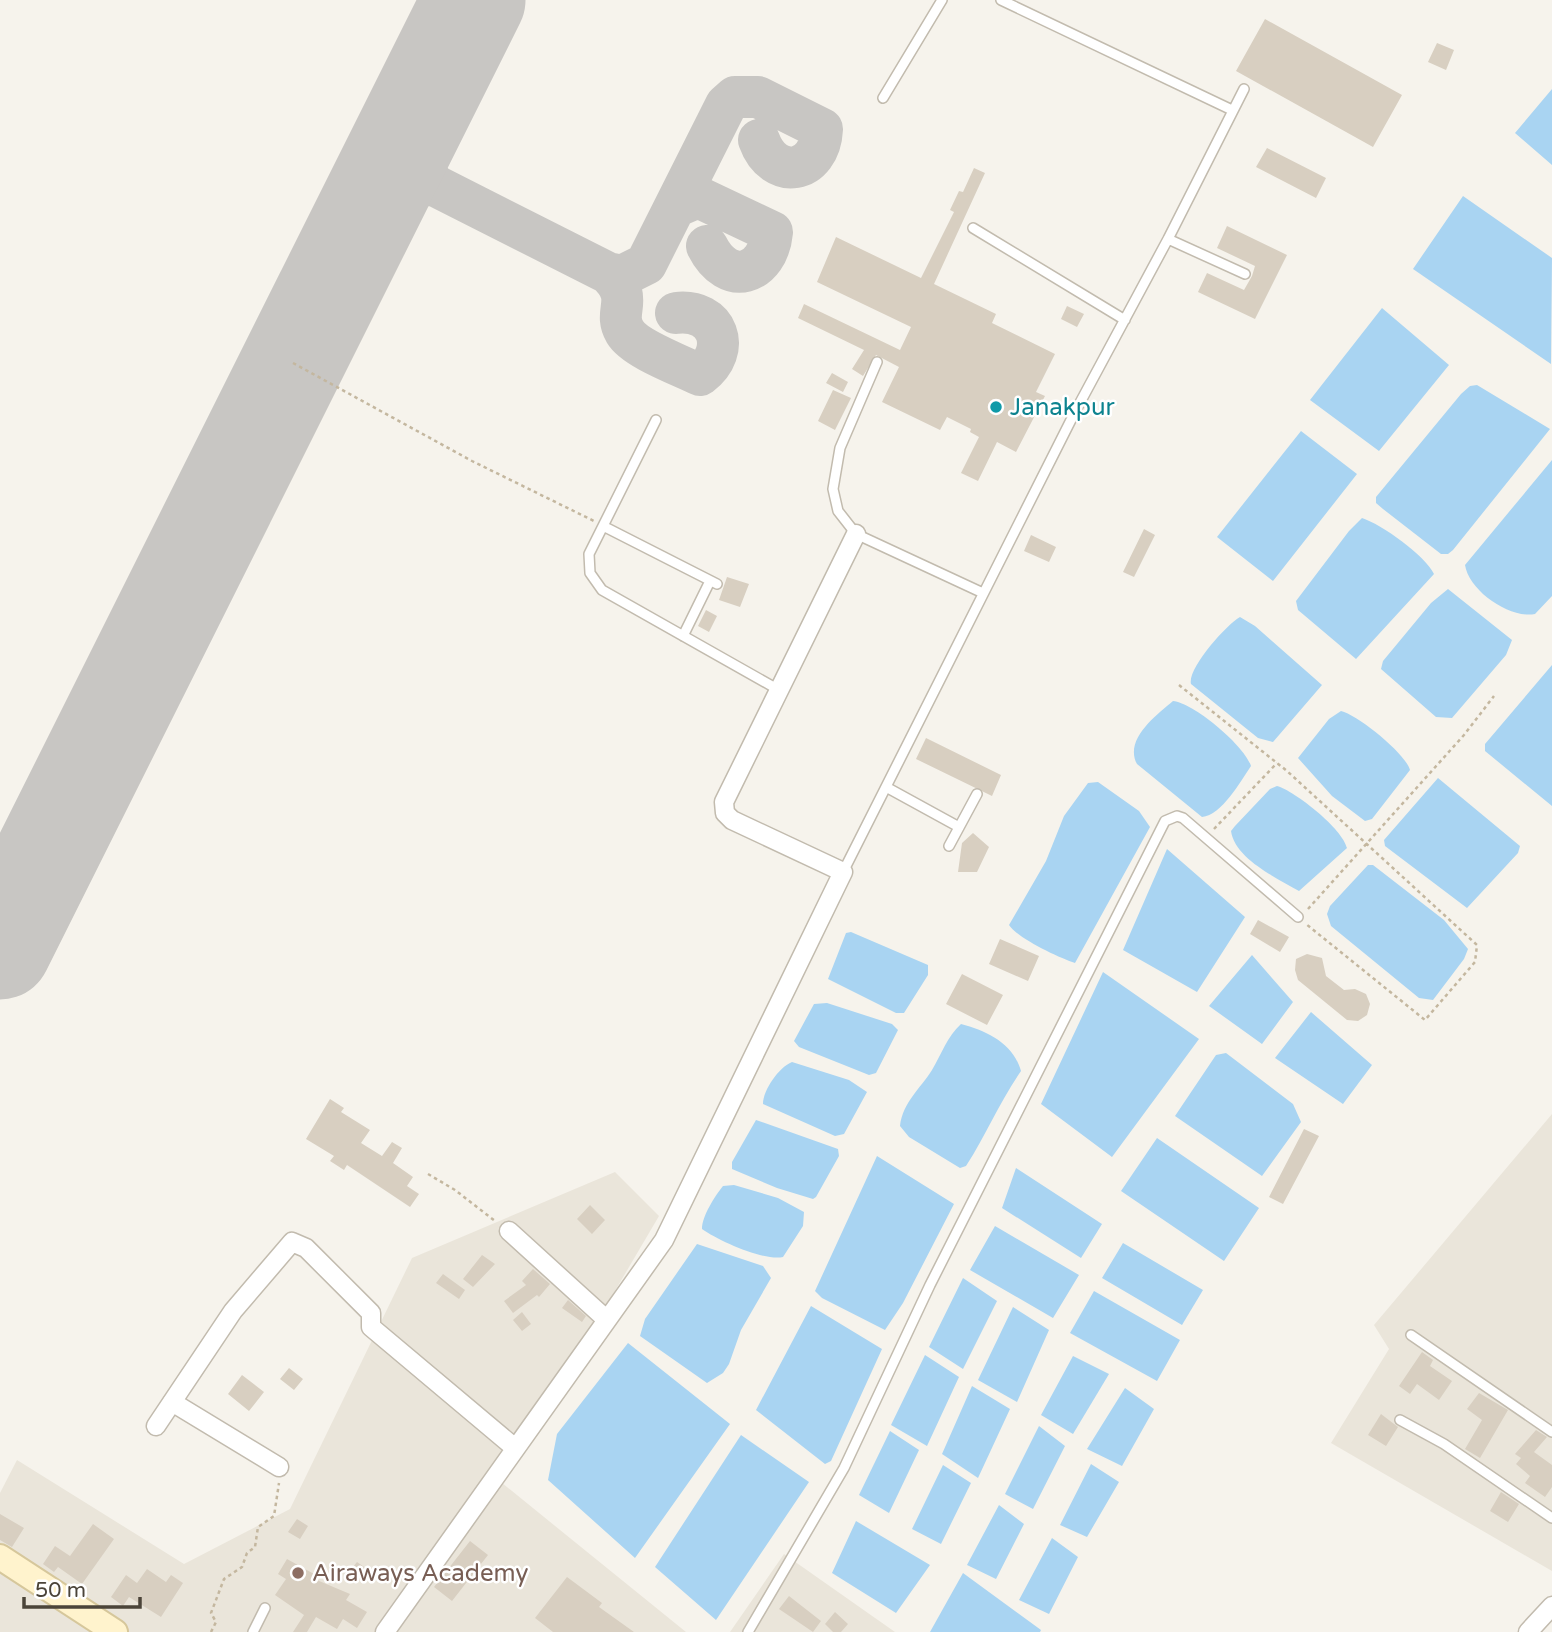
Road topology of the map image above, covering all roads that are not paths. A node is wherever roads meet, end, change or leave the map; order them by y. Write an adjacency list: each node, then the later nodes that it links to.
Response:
1 (942, 0): 4 (lane)
2 (1001, 0): 5 (lane)
3 (1244, 89): 5 (lane)
4 (883, 98)
5 (1233, 110): 7 (lane)
6 (973, 228): 9 (lane)
7 (1168, 239): 8 (lane); 9 (lane)
8 (1245, 274)
9 (1125, 320): 14 (lane)
10 (877, 362): 13 (lane)
11 (656, 420): 12 (lane)
12 (603, 526): 15 (lane); 15 (lane)
13 (856, 534): 14 (lane); 16 (street)
14 (983, 593): 17 (lane)
15 (683, 636): 16 (lane)
16 (779, 690): 21 (street)
17 (886, 787): 19 (lane); 21 (lane)
18 (977, 794): 19 (lane)
19 (960, 827): 20 (lane)
20 (949, 846)
21 (843, 872): 24 (street)
22 (1298, 917): 39 (lane)
23 (509, 1231): 24 (street)
24 (607, 1320): 30 (street)
25 (1411, 1335): 29 (lane)
26 (172, 1402): 28 (street); 30 (street); 31 (street)
27 (1401, 1420): 32 (lane)
28 (156, 1426)
29 (1552, 1432)
30 (515, 1448): 38 (street)
31 (279, 1467)
32 (1552, 1518)
33 (0, 1557): 36 (main road)
34 (1552, 1606): 40 (street)
35 (265, 1608): 37 (lane)
36 (115, 1632)
37 (253, 1632)
38 (385, 1632)
39 (748, 1632)
40 (1528, 1632)

